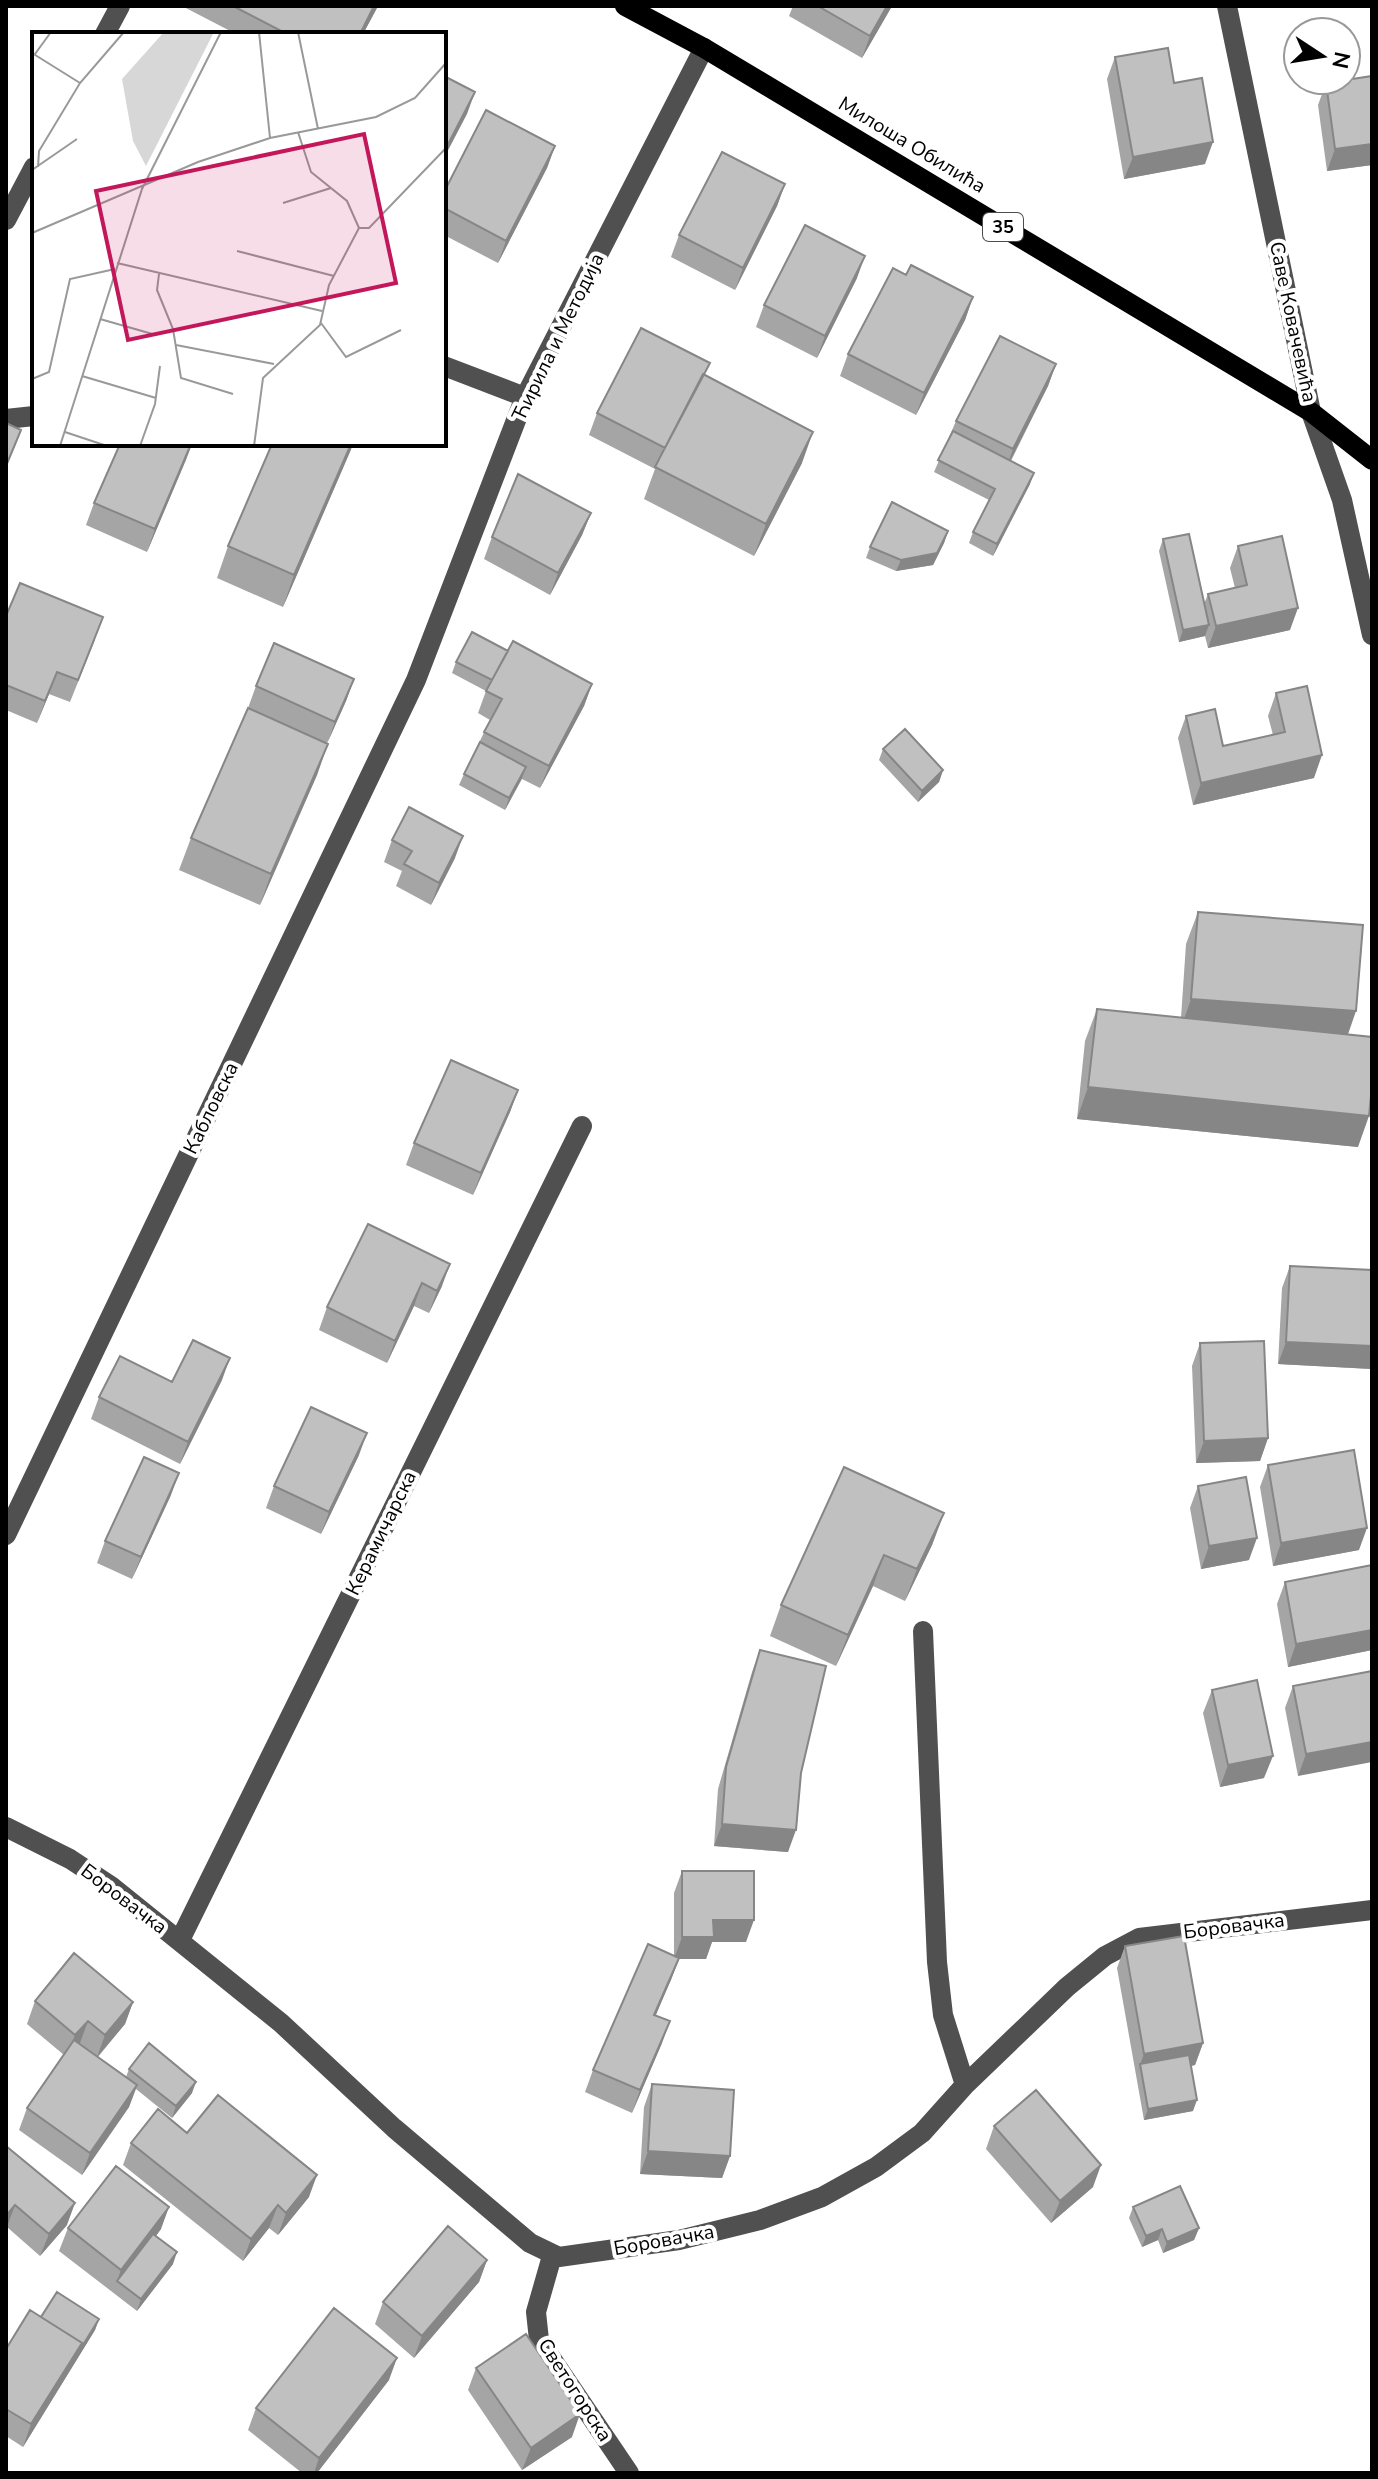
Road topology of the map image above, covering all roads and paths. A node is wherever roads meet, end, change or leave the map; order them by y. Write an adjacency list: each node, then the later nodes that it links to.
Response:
1 (120, 6): 5 (street)
2 (625, 6): 4 (main road, Милоша Обилића / 35)
3 (1227, 6): 11 (street, Саве Ковачевића)
4 (655, 14): 6 (main road, Милоша Обилића / 35)
5 (106, 32)
6 (704, 48): 10 (street, Ћирила и Методија); 11 (main road, Милоша Обилића / 35)
7 (32, 171): 8 (street)
8 (6, 220)
9 (446, 367): 10 (street)
10 (525, 397): 16 (street, Ћирила и Методија)
11 (1311, 412): 14 (main road, Милоша Обилића / 35); 15 (street, Саве Ковачевића)
12 (32, 416): 13 (street)
13 (6, 419)
14 (1372, 460)
15 (1372, 635)
16 (416, 680): 18 (street, Кабловска)
17 (582, 1126): 22 (street, Керамичарска)
18 (6, 1535)
19 (923, 1631): 23 (street)
20 (6, 1827): 22 (street, Боровачка)
21 (1372, 1910): 23 (street, Боровачка)
22 (180, 1940): 24 (street, Боровачка)
23 (965, 2085): 24 (street, Боровачка)
24 (552, 2256): 25 (street, Светогорска)
25 (629, 2473)

